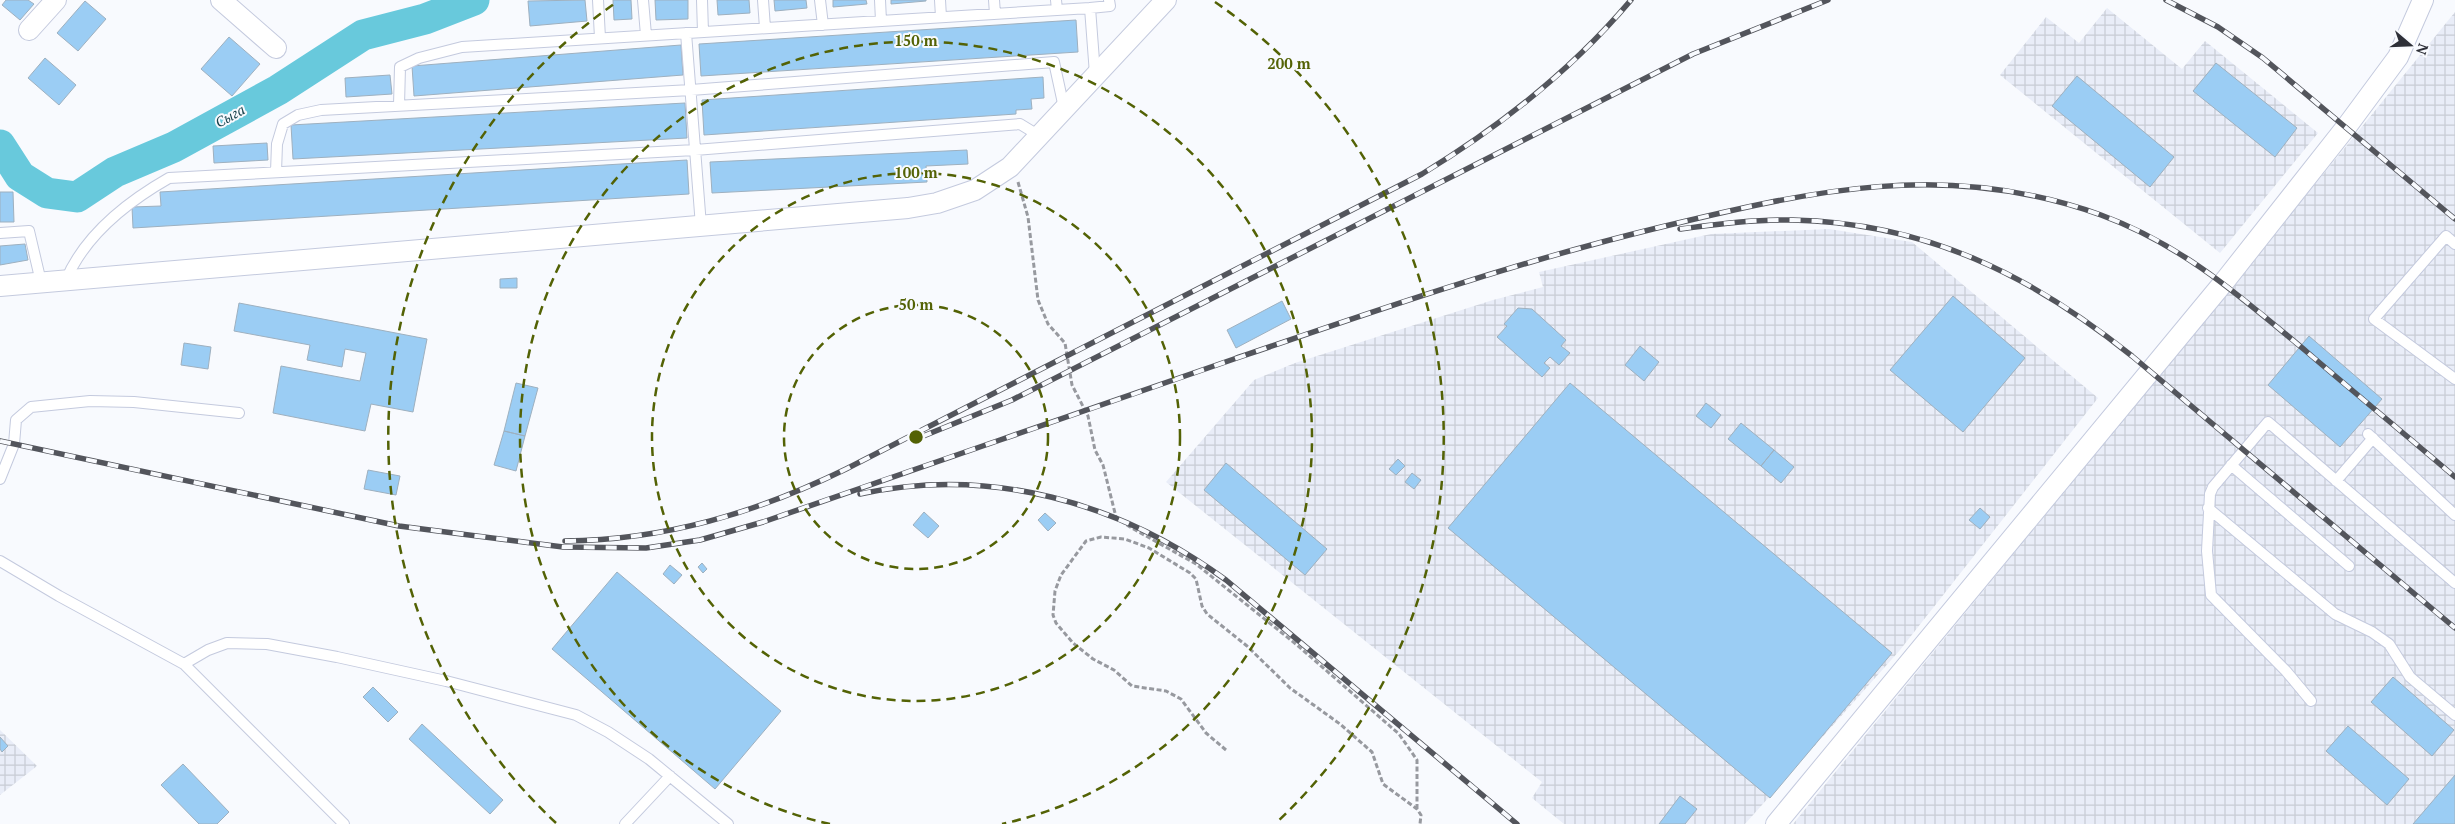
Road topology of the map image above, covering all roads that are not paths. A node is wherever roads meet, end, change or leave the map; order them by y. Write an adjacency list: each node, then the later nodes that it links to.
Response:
1 (56, 0): 21 (street)
2 (221, 0): 26 (street)
3 (598, 0): 25 (lane)
4 (643, 0): 24 (lane)
5 (702, 0): 22 (lane)
6 (763, 0): 20 (lane)
7 (820, 0): 19 (lane)
8 (880, 0): 18 (lane)
9 (940, 0): 17 (lane)
10 (994, 0): 16 (lane)
11 (1109, 0): 15 (lane)
12 (1166, 0): 27 (street)
13 (2423, 0): 57 (street)
14 (1057, 5): 15 (lane); 16 (lane)
15 (1090, 8): 27 (lane)
16 (995, 14): 17 (lane)
17 (941, 17): 18 (lane)
18 (881, 21): 19 (lane)
19 (823, 25): 20 (lane)
20 (765, 28): 22 (lane)
21 (29, 30)
22 (704, 32): 23 (lane)
23 (686, 33): 24 (lane); 28 (lane)
24 (646, 36): 25 (lane)
25 (600, 38): 29 (lane)
26 (276, 48)
27 (1095, 75): 30 (street)
28 (691, 90): 29 (lane); 30 (lane); 32 (lane)
29 (399, 105): 33 (lane)
30 (1064, 108): 31 (street)
31 (1038, 135): 32 (lane); 34 (street)
32 (695, 150): 33 (lane); 34 (lane)
33 (276, 172): 37 (lane)
34 (701, 226): 37 (street)
35 (0, 233): 38 (lane)
36 (2455, 244): 40 (lane)
37 (66, 280): 38 (street)
38 (40, 282): 39 (street)
39 (0, 286)
40 (2455, 379)
41 (239, 413): 43 (lane)
42 (2232, 465): 44 (lane); 45 (lane); 48 (lane)
43 (0, 479)
44 (2336, 481): 46 (lane); 49 (lane)
45 (2208, 508): 51 (lane); 52 (lane)
46 (2455, 516)
47 (0, 560): 50 (lane)
48 (2349, 566)
49 (2455, 583)
50 (184, 664): 53 (lane); 54 (lane)
51 (2311, 701)
52 (2455, 714)
53 (670, 776): 55 (lane); 56 (lane)
54 (344, 824)
55 (625, 824)
56 (728, 824)
57 (1776, 824)

